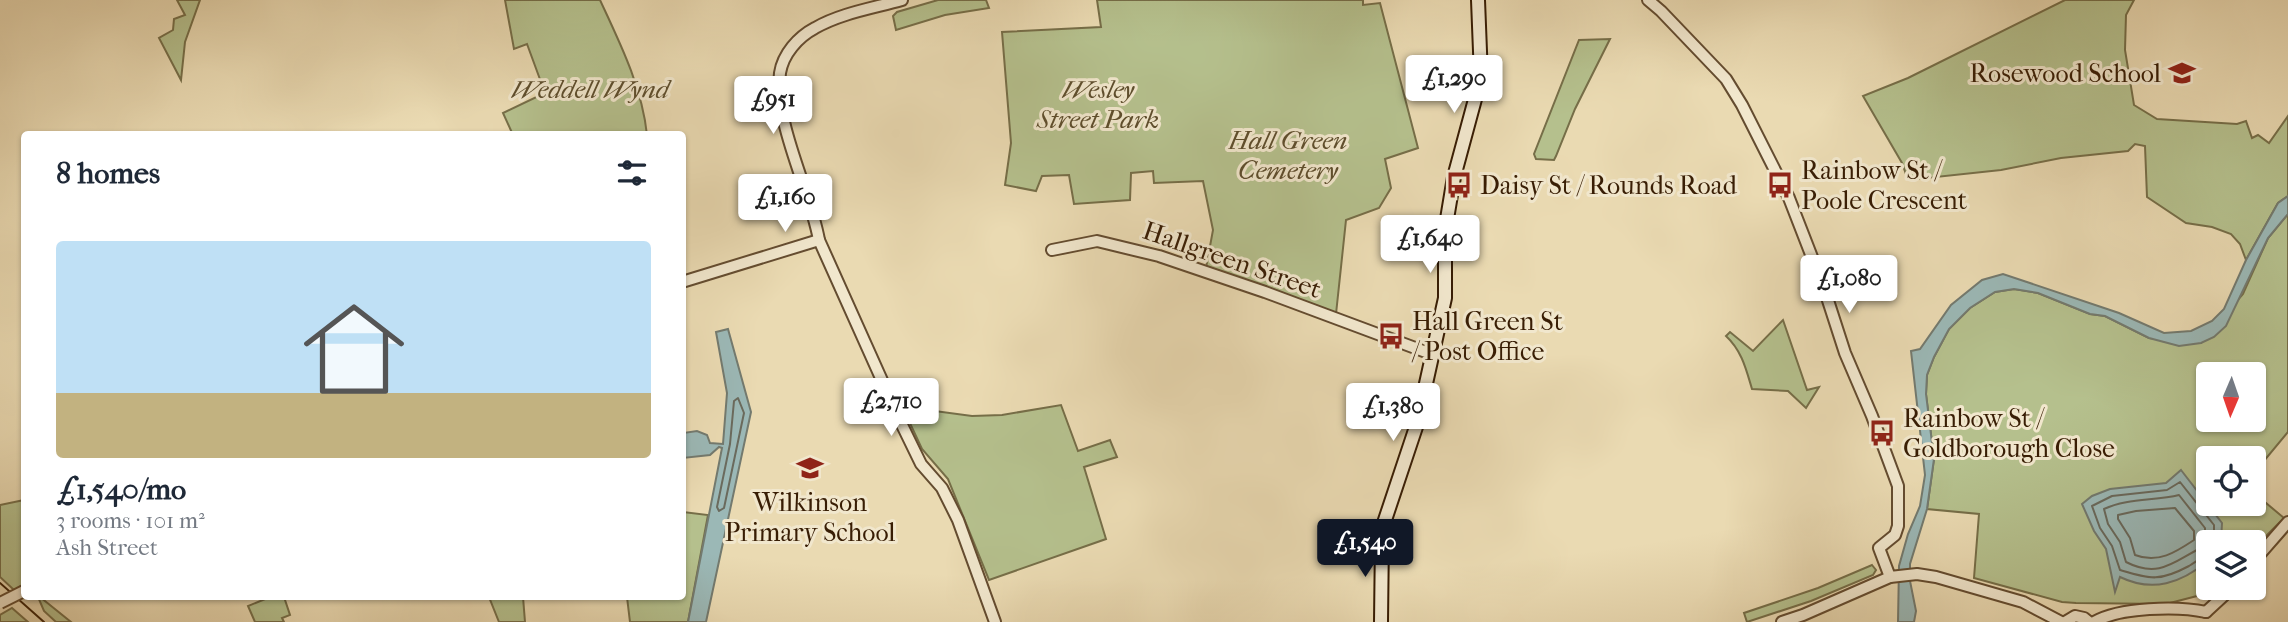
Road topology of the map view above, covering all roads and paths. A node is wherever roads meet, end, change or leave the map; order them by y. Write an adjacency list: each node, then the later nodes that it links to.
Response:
1 (902, 0): 4 (street)
2 (1478, 0): 7 (main road)
3 (1648, 0): 10 (street)
4 (819, 240): 6 (street); 15 (street)
5 (1052, 250): 7 (street, Hallgreen Street)
6 (686, 281)
7 (1434, 355): 16 (main road)
8 (2288, 522): 9 (street)
9 (2266, 547)
10 (1894, 576): 17 (street); 18 (street)
11 (21, 592): 13 (street, bridge)
12 (2221, 600): 14 (street)
13 (0, 603)
14 (2206, 617): 19 (street)
15 (995, 622)
16 (1381, 622)
17 (1782, 622)
18 (2063, 622): 19 (street)
19 (2092, 622)

